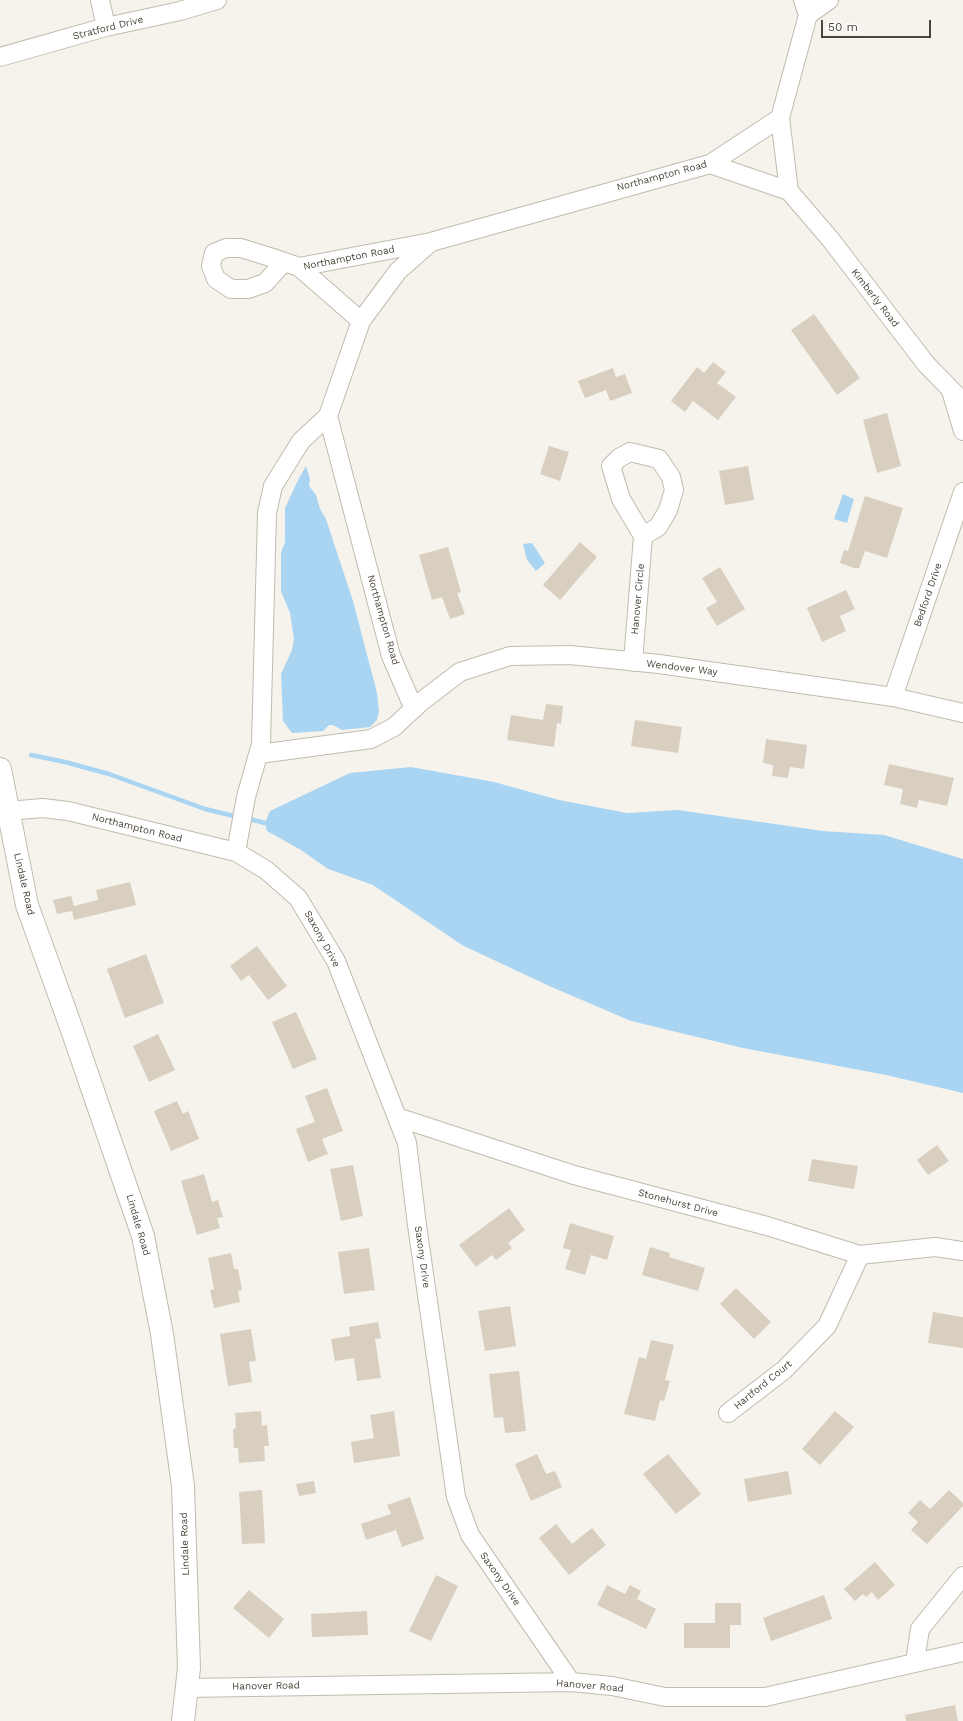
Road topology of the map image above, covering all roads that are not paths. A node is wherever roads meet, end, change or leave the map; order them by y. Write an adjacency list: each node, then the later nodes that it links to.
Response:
1 (100, 0): 5 (street)
2 (217, 0): 5 (street, Stratford Drive)
3 (829, 0): 4 (street)
4 (805, 8): 7 (street)
5 (106, 27): 6 (street, Stratford Drive)
6 (0, 57)
7 (780, 118): 8 (street, Northampton Road); 9 (street)
8 (710, 164): 9 (street); 10 (street, Northampton Road)
9 (789, 191): 12 (street, Kimberly Road)
10 (431, 242): 11 (street, Northampton Road); 11 (street, Northampton Road)
11 (361, 321): 13 (street, Northampton Road)
12 (957, 396): 14 (street)
13 (328, 416): 19 (street, Northampton Road); 21 (street, Northampton Road)
14 (963, 431)
15 (963, 492): 18 (street, Bedford Drive)
16 (643, 536): 17 (street, Hanover Circle)
17 (633, 662): 18 (street, Wendover Way); 19 (street, Wendover Way)
18 (893, 697): 20 (street, Wendover Way)
19 (414, 709): 21 (street)
20 (963, 714)
21 (259, 754): 24 (street, Northampton Road)
22 (0, 769): 23 (street, Lindale Road)
23 (8, 811): 24 (street, Northampton Road); 33 (street, Lindale Road)
24 (238, 844): 25 (street, Saxony Drive)
25 (397, 1117): 27 (street, Stonehurst Drive); 32 (street, Saxony Drive)
26 (963, 1251): 27 (street, Stonehurst Drive)
27 (860, 1255): 28 (street, Hartford Court)
28 (728, 1413)
29 (963, 1576): 31 (street)
30 (963, 1652): 31 (street, Hanover Road)
31 (915, 1662): 32 (street, Hanover Road)
32 (571, 1682): 33 (street, Hanover Road)
33 (187, 1688): 34 (street, Lindale Road)
34 (183, 1721)

